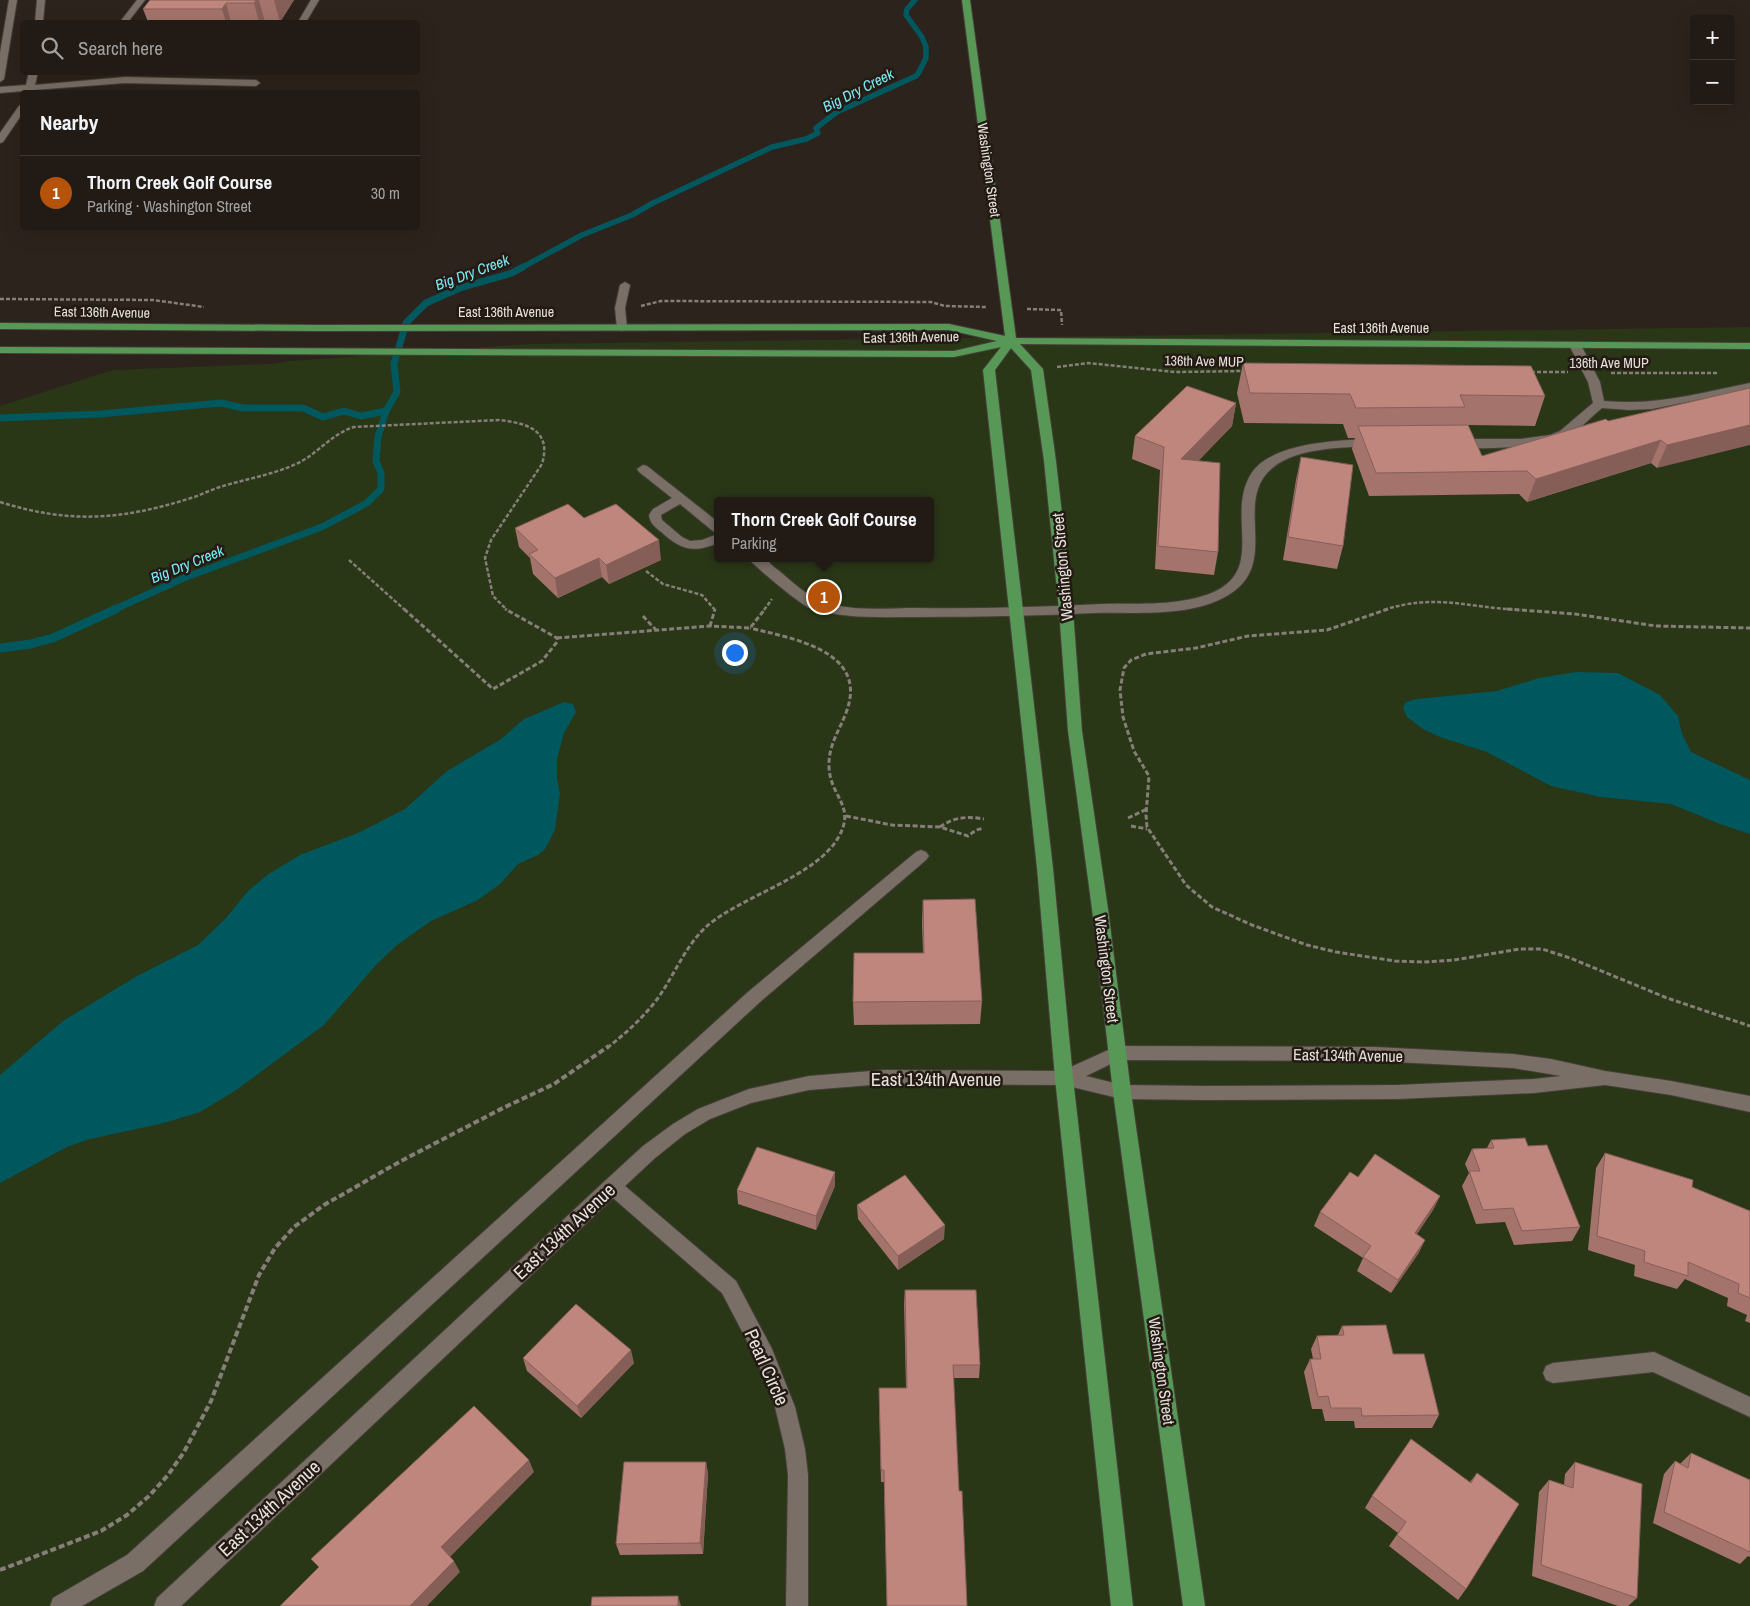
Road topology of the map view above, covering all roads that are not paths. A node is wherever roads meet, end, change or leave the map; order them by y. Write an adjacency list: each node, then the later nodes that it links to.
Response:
1 (13, 0): 11 (street)
2 (42, 0): 6 (street)
3 (141, 0): 7 (street)
4 (315, 0): 8 (street)
5 (966, 0): 22 (main road, Washington Street)
6 (39, 20)
7 (126, 20)
8 (303, 20)
9 (33, 75): 15 (street)
10 (261, 75): 13 (street)
11 (0, 80)
12 (105, 81): 13 (street); 15 (street); 16 (street)
13 (253, 88)
14 (0, 90): 15 (street)
15 (29, 90)
16 (110, 90)
17 (20, 111): 18 (street)
18 (0, 140)
19 (625, 285): 21 (street)
20 (0, 326): 21 (main road, East 136th Avenue)
21 (622, 328): 22 (main road, East 136th Avenue)
22 (1012, 341): 23 (main road, East 136th Avenue); 25 (main road, East 136th Avenue); 35 (main road, Washington Street); 36 (main road)
23 (1576, 345): 24 (main road, East 136th Avenue); 27 (street)
24 (1750, 346)
25 (0, 350)
26 (1750, 386): 27 (street)
27 (1599, 404): 29 (street)
28 (1390, 443): 35 (street)
29 (1448, 443)
30 (643, 469): 31 (street)
31 (680, 499): 32 (street); 33 (street)
32 (714, 526)
33 (714, 540)
34 (759, 562): 36 (street)
35 (1066, 610): 36 (street); 38 (main road, Washington Street)
36 (1016, 612): 39 (main road)
37 (921, 856): 46 (street)
38 (1117, 1053): 39 (street, East 134th Avenue); 40 (street, East 134th Avenue); 41 (main road, Washington Street)
39 (1064, 1078): 41 (street, East 134th Avenue); 43 (street, East 134th Avenue); 49 (main road)
40 (1605, 1078): 41 (street, East 134th Avenue); 42 (street, East 134th Avenue)
41 (1122, 1092): 50 (main road, Washington Street)
42 (1750, 1104)
43 (612, 1186): 47 (street, East 134th Avenue); 48 (street, Pearl Circle)
44 (1553, 1373): 45 (street)
45 (1750, 1407)
46 (61, 1606)
47 (165, 1606)
48 (797, 1606)
49 (1122, 1606)
50 (1194, 1606)

